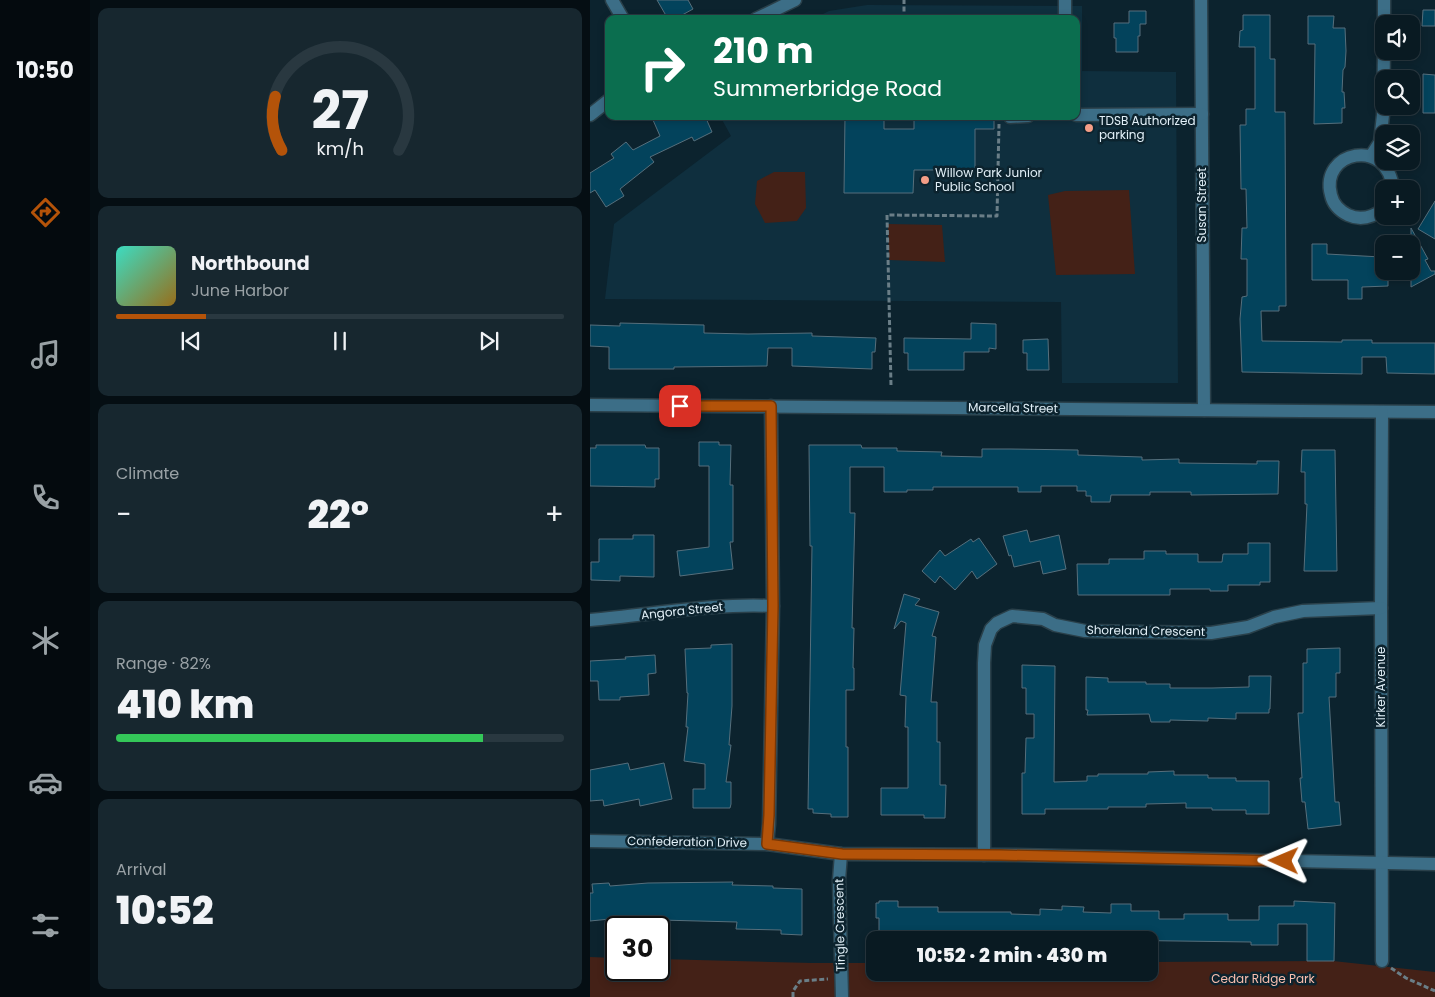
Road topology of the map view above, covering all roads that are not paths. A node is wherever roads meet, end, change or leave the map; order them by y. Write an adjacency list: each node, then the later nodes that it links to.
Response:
1 (612, 0): 6 (street)
2 (795, 0): 7 (street)
3 (1065, 0): 8 (street)
4 (1201, 0): 12 (street, Susan Street)
5 (1384, 0): 9 (street)
6 (621, 15)
7 (764, 15)
8 (1065, 15)
9 (1384, 15)
10 (1384, 60): 15 (street)
11 (605, 103): 13 (street)
12 (1202, 114): 14 (street); 20 (street, Susan Street)
13 (590, 115)
14 (1080, 115)
15 (1371, 156): 16 (street); 17 (street)
16 (1392, 180)
17 (1375, 214)
18 (590, 405): 19 (street, Marcella Street)
19 (771, 406): 20 (street, Marcella Street); 23 (street)
20 (1204, 410): 21 (street, Marcella Street)
21 (1382, 412): 22 (street, Marcella Street); 24 (street, Kirker Avenue)
22 (1435, 412)
23 (773, 606): 25 (street, Angora Street); 27 (street)
24 (1381, 608): 29 (street, Shoreland Crescent); 30 (street, Kirker Avenue)
25 (590, 620)
26 (590, 841): 27 (street, Confederation Drive)
27 (767, 844): 28 (street, Confederation Drive)
28 (842, 854): 29 (street, Confederation Drive); 33 (street, Tingle Crescent)
29 (984, 855): 30 (street, Confederation Drive)
30 (1382, 864): 31 (street, Confederation Drive); 32 (street, Kirker Avenue)
31 (1435, 864)
32 (1382, 961)
33 (842, 997)

